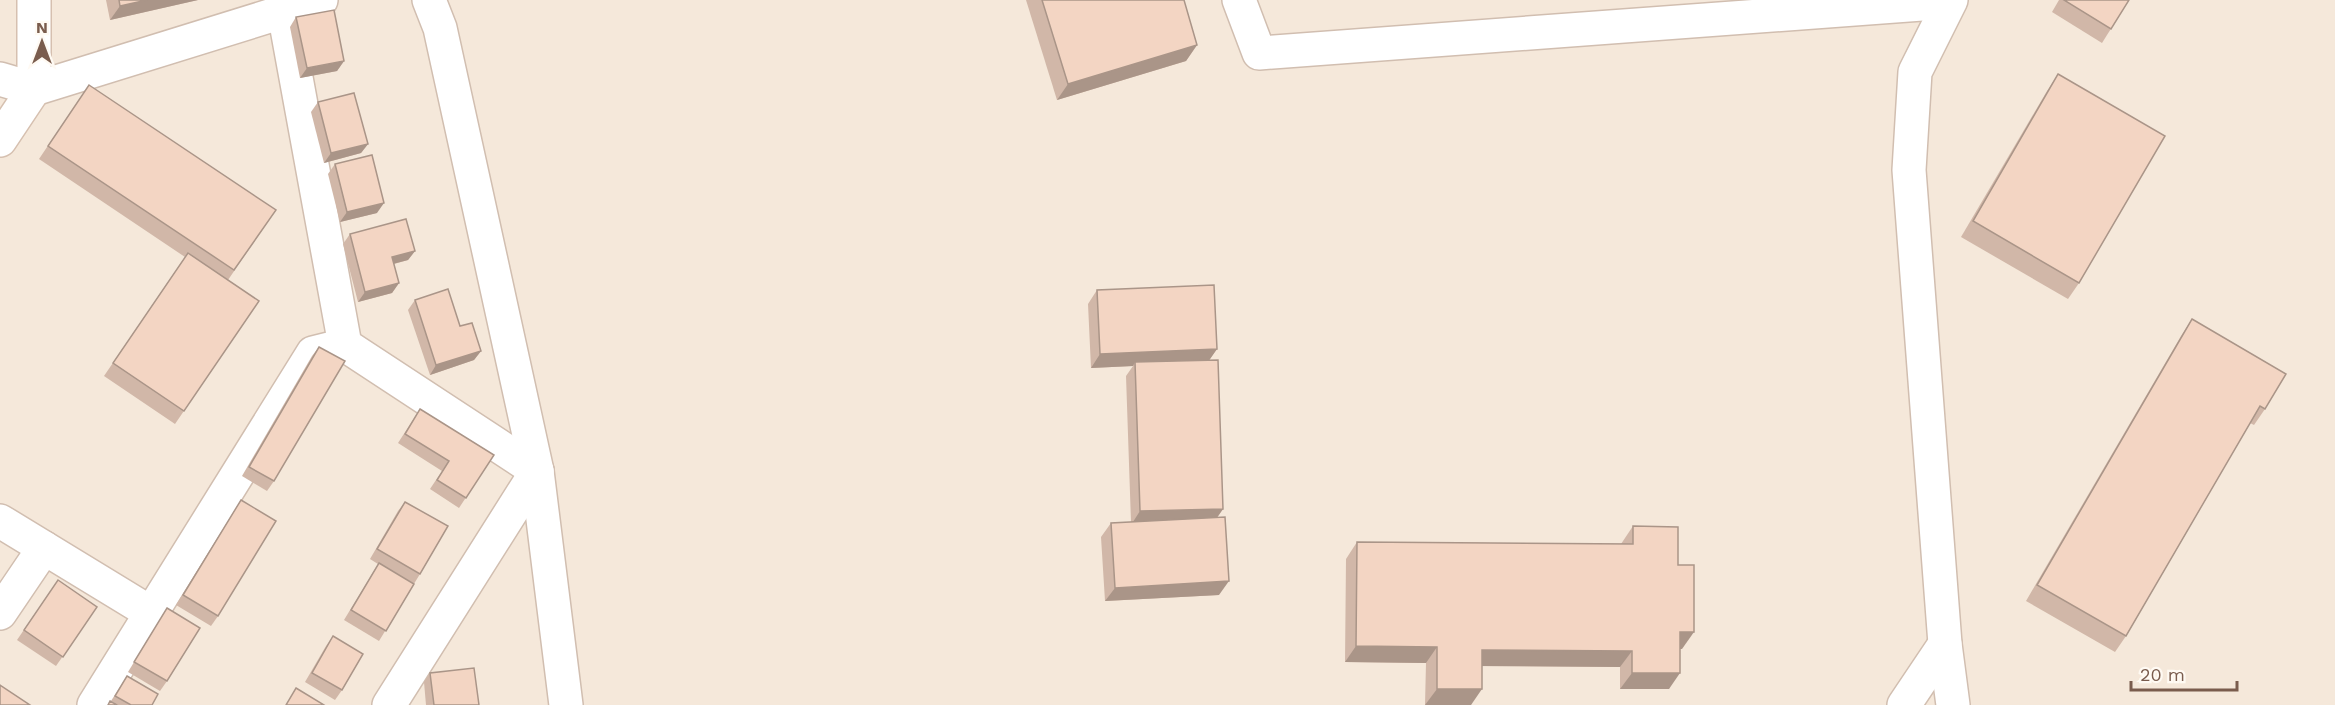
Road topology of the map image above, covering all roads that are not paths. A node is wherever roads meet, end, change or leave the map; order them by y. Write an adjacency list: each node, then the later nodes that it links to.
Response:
1 (34, 0): 8 (street)
2 (321, 0): 6 (street)
3 (429, 0): 11 (street)
4 (1239, 0): 5 (street)
5 (1950, 1): 16 (street)
6 (284, 6): 8 (street); 10 (street)
7 (0, 79): 8 (street)
8 (34, 89): 9 (street)
9 (0, 140)
10 (345, 345): 11 (street); 15 (street)
11 (537, 471): 18 (street); 19 (street)
12 (0, 521): 13 (street)
13 (44, 548): 14 (street); 15 (street)
14 (0, 613)
15 (151, 613): 17 (street)
16 (1945, 645): 20 (street); 21 (street)
17 (94, 705)
18 (389, 705)
19 (566, 705)
20 (1904, 705)
21 (1953, 705)

